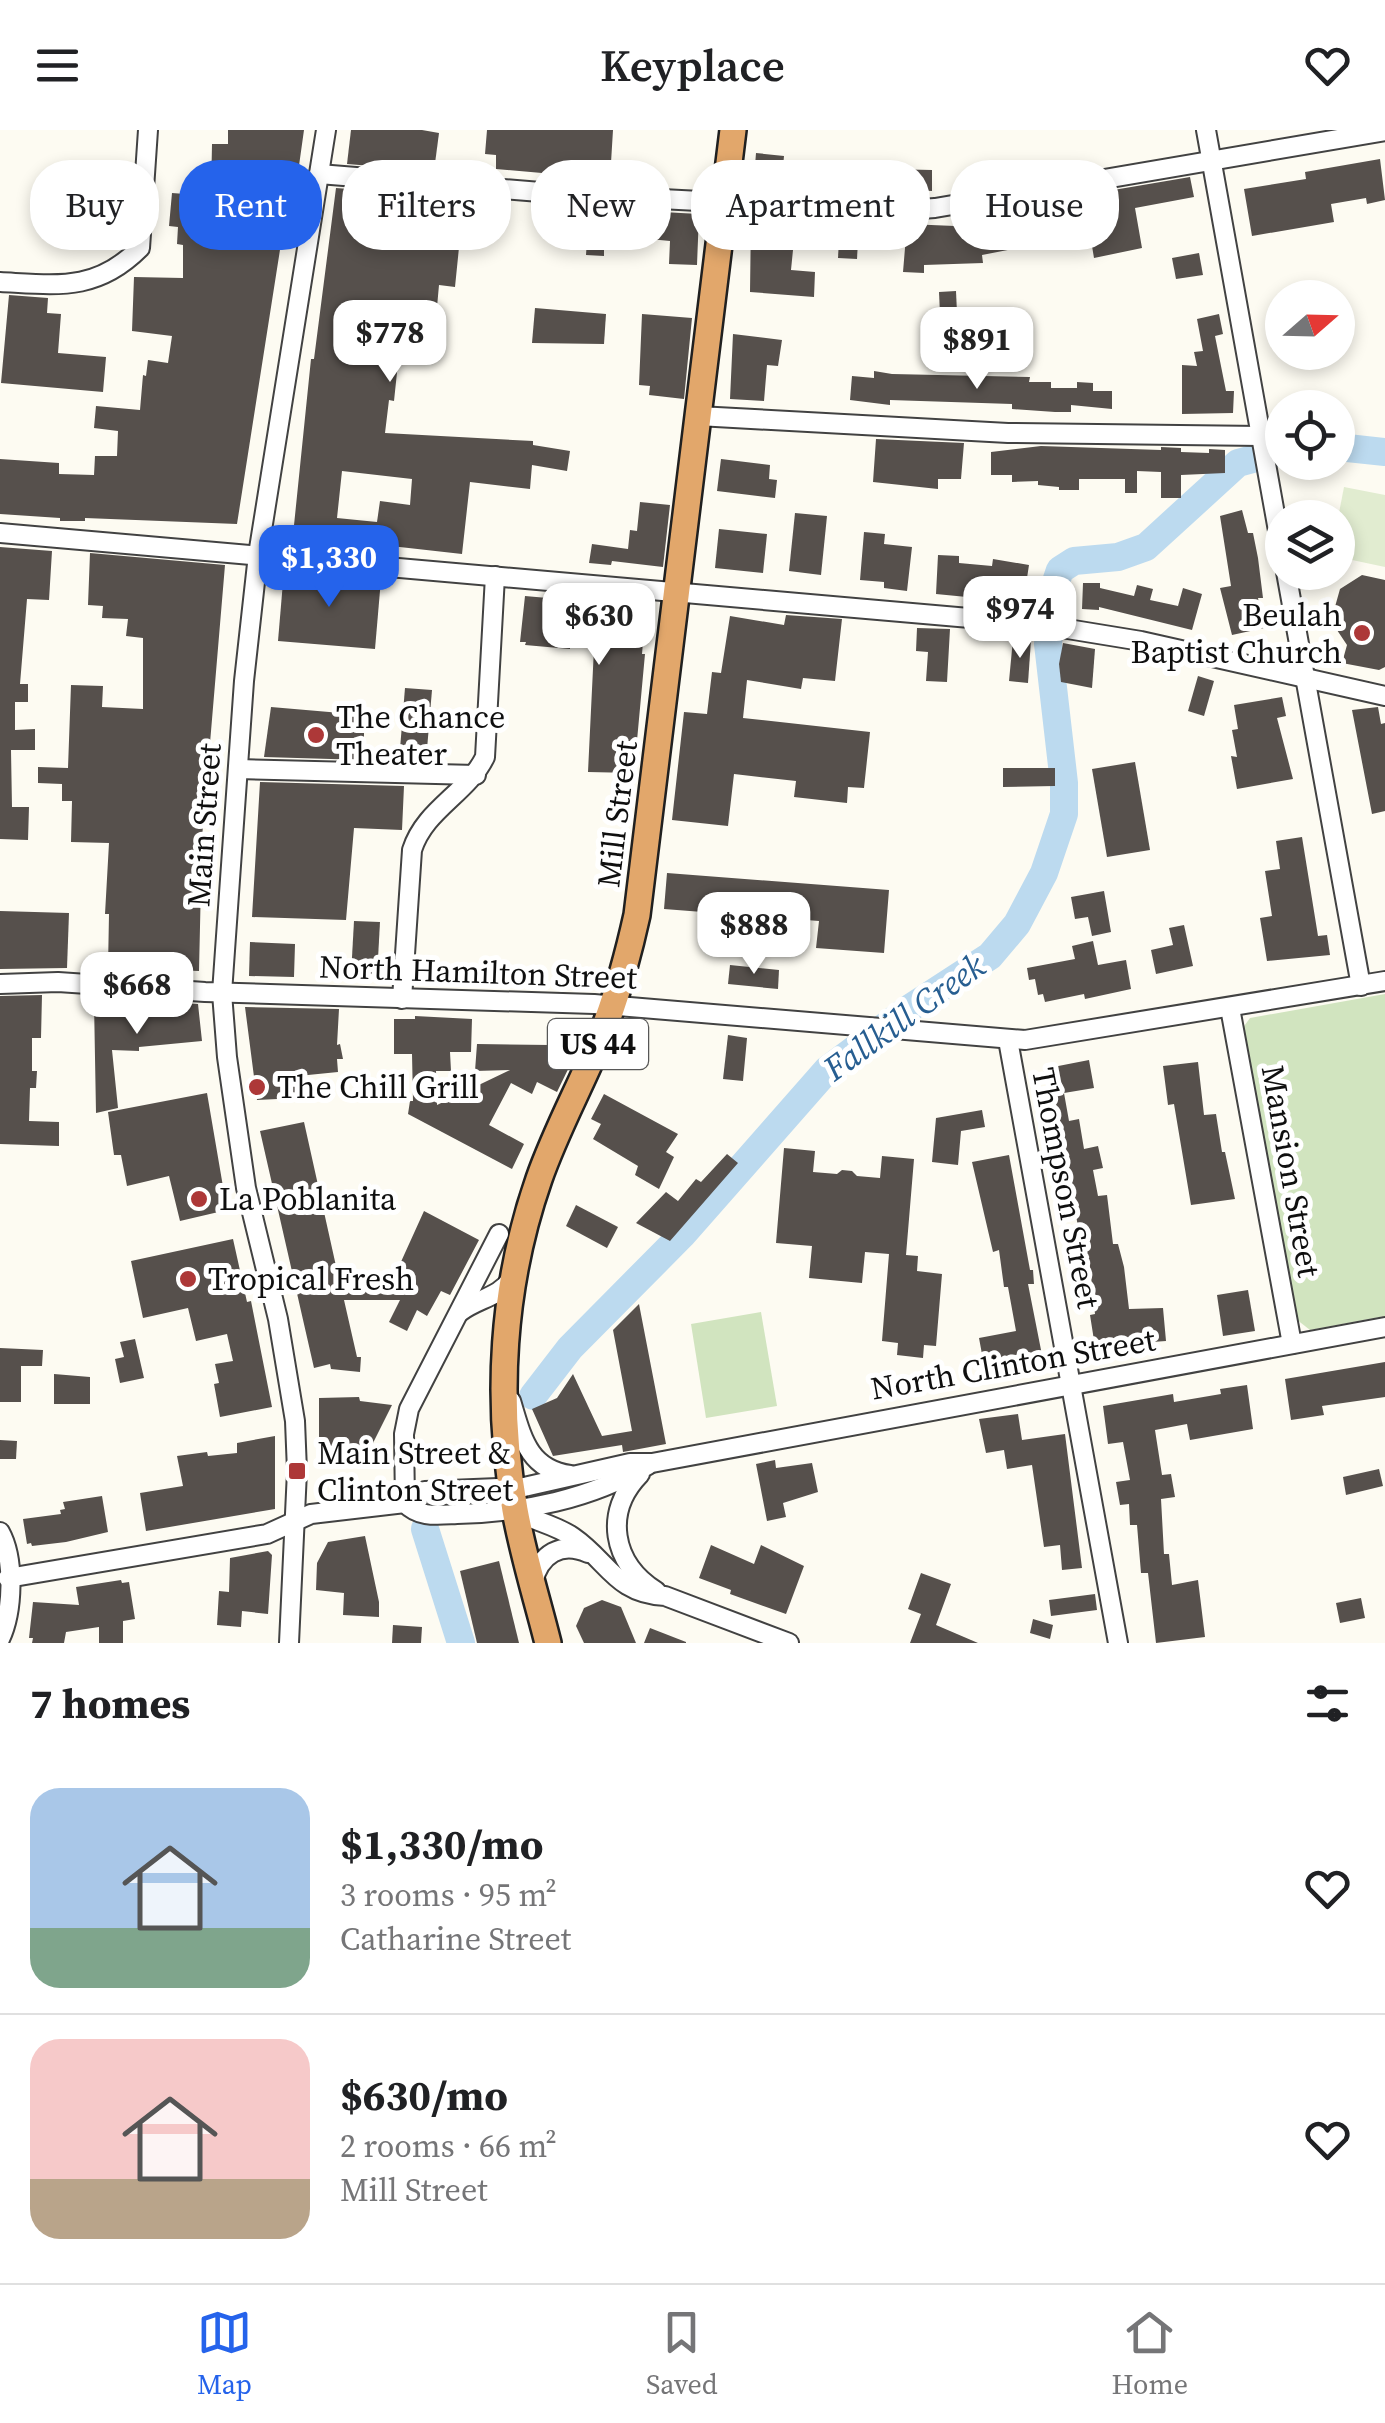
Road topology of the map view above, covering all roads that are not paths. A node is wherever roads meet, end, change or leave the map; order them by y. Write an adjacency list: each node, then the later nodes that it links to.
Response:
1 (148, 130): 14 (street)
2 (326, 130): 7 (street, Main Street)
3 (733, 130): 8 (highway, Mill Street / US 44)
4 (1206, 130): 6 (street)
5 (1385, 131): 6 (street)
6 (1211, 158): 11 (street); 16 (street)
7 (322, 160)
8 (729, 160)
9 (322, 174): 10 (street)
10 (691, 202)
11 (930, 208)
12 (308, 250): 19 (street, Main Street)
13 (718, 250): 15 (highway, Mill Street / US 44)
14 (0, 282)
15 (698, 416): 16 (street); 22 (highway, Mill Street / US 44)
16 (1262, 440): 17 (street)
17 (1272, 500)
18 (0, 533): 19 (street)
19 (258, 555): 20 (street); 25 (street, Main Street)
20 (495, 576): 22 (street); 26 (street)
21 (1289, 590): 23 (street)
22 (677, 592): 23 (street); 32 (highway, Mill Street / US 44)
23 (1306, 680): 24 (street); 29 (street)
24 (1385, 696)
25 (238, 769): 26 (street); 30 (street, Main Street)
26 (476, 775): 31 (street)
27 (1385, 982): 29 (street, North Hamilton Street)
28 (0, 984): 30 (street, North Hamilton Street)
29 (1361, 986): 33 (street, North Hamilton Street)
30 (222, 993): 31 (street, North Hamilton Street); 46 (street, Main Street)
31 (402, 999): 32 (street, North Hamilton Street)
32 (612, 1005): 34 (street, North Hamilton Street); 36 (highway, Mill Street / US 44)
33 (1230, 1008): 34 (street, North Hamilton Street); 39 (street, Mansion Street)
34 (1008, 1040): 41 (street, Thompson Street)
35 (499, 1234): 37 (street)
36 (514, 1274): 37 (street); 40 (highway, Mill Street / US 44)
37 (453, 1320): 45 (street)
38 (1385, 1327): 39 (street, North Clinton Street)
39 (1292, 1344): 41 (street, North Clinton Street)
40 (504, 1374): 43 (street); 44 (highway, Mill Street / US 44)
41 (1072, 1384): 42 (street, North Clinton Street); 56 (street, Thompson Street)
42 (652, 1462): 43 (street, North Clinton Street); 44 (street, North Clinton Street); 51 (street)
43 (586, 1475): 44 (street, North Clinton Street)
44 (513, 1500): 45 (street, North Clinton Street); 48 (street); 50 (highway, US 44)
45 (405, 1503): 46 (street, North Clinton Street)
46 (295, 1522): 49 (street, North Clinton Street); 53 (street, Main Street)
47 (0, 1532): 49 (street)
48 (596, 1558): 50 (street); 51 (street)
49 (8, 1578): 52 (street)
50 (533, 1586): 54 (highway, US 44)
51 (665, 1596): 55 (street)
52 (0, 1640)
53 (289, 1643)
54 (548, 1643)
55 (789, 1643)
56 (1118, 1643)

